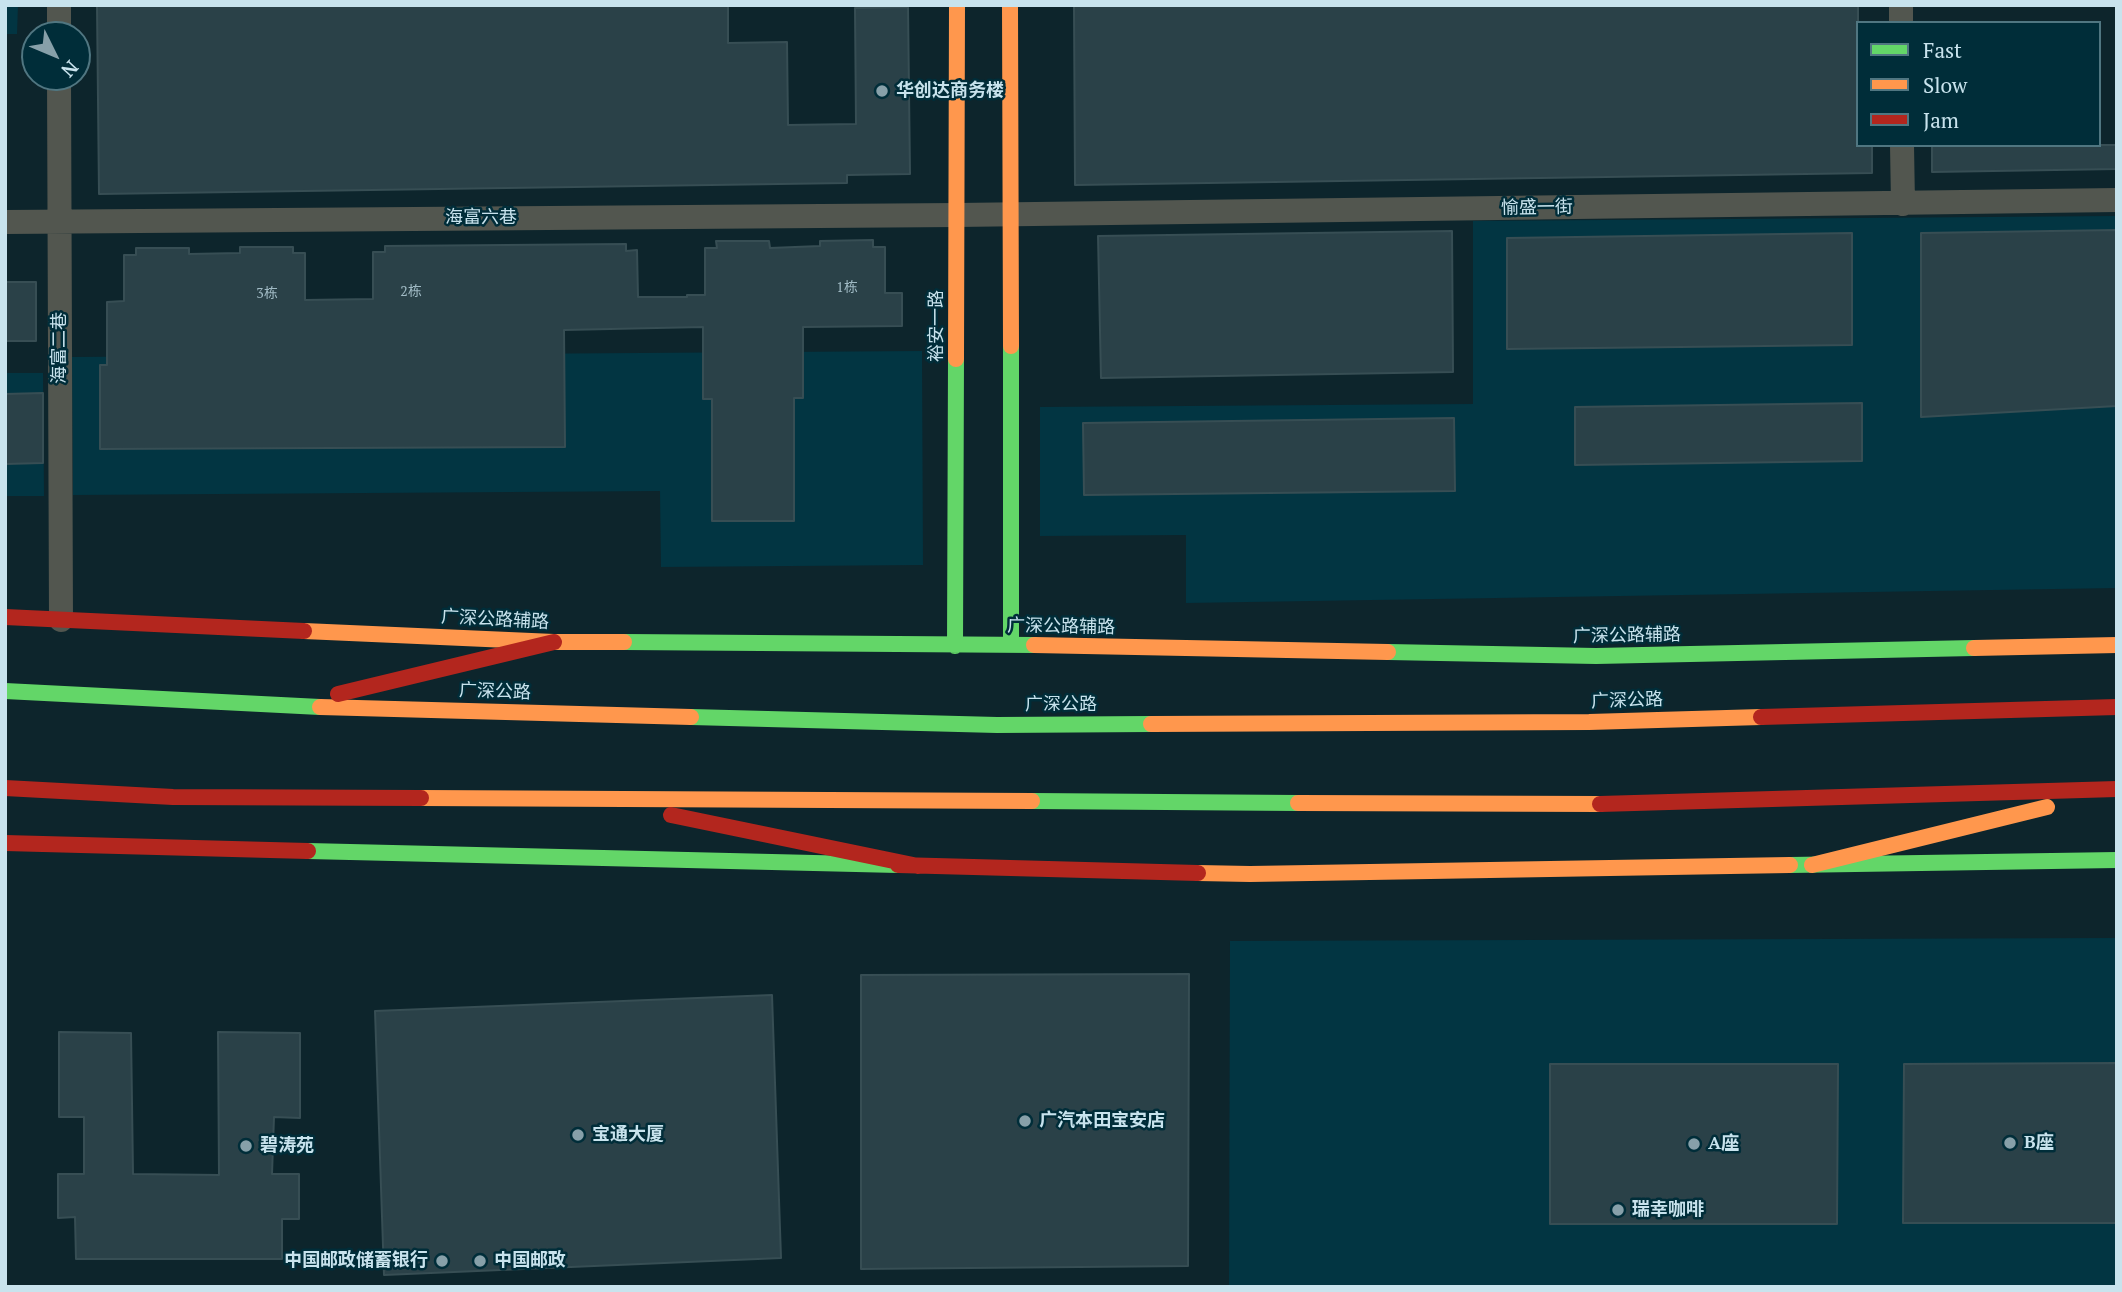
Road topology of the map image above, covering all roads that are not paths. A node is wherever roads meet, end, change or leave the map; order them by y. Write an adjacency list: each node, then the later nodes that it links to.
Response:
1 (957, 5): 8 (main road, 裕安一路)
2 (1010, 5): 7 (main road)
3 (59, 91): 9 (street, 海富二巷)
4 (1902, 147): 6 (street)
5 (2117, 200): 6 (street, 愉盛一街)
6 (1903, 204): 7 (street, 愉盛一街)
7 (1010, 214): 8 (street, 愉盛一街); 14 (main road)
8 (957, 215): 9 (street, 海富六巷); 16 (main road, 裕安一路)
9 (60, 221): 10 (street, 海富六巷); 12 (street, 海富二巷)
10 (5, 222)
11 (5, 617): 12 (main road, 广深公路辅路)
12 (61, 620): 13 (main road, 广深公路辅路)
13 (554, 642): 16 (main road, 广深公路辅路); 18 (main road)
14 (1011, 645): 15 (main road, 广深公路辅路); 16 (main road, 广深公路辅路)
15 (2117, 645)
16 (955, 646)
17 (5, 691): 18 (main road, 广深公路)
18 (288, 706): 19 (main road, 广深公路)
19 (2117, 707)
20 (5, 788): 22 (main road)
21 (2117, 789): 24 (main road); 27 (main road)
22 (65, 791): 23 (main road); 24 (main road)
23 (5, 794)
24 (587, 798): 28 (main road)
25 (5, 843): 28 (main road)
26 (2117, 860): 27 (main road)
27 (1812, 865): 28 (main road)
28 (918, 866)

